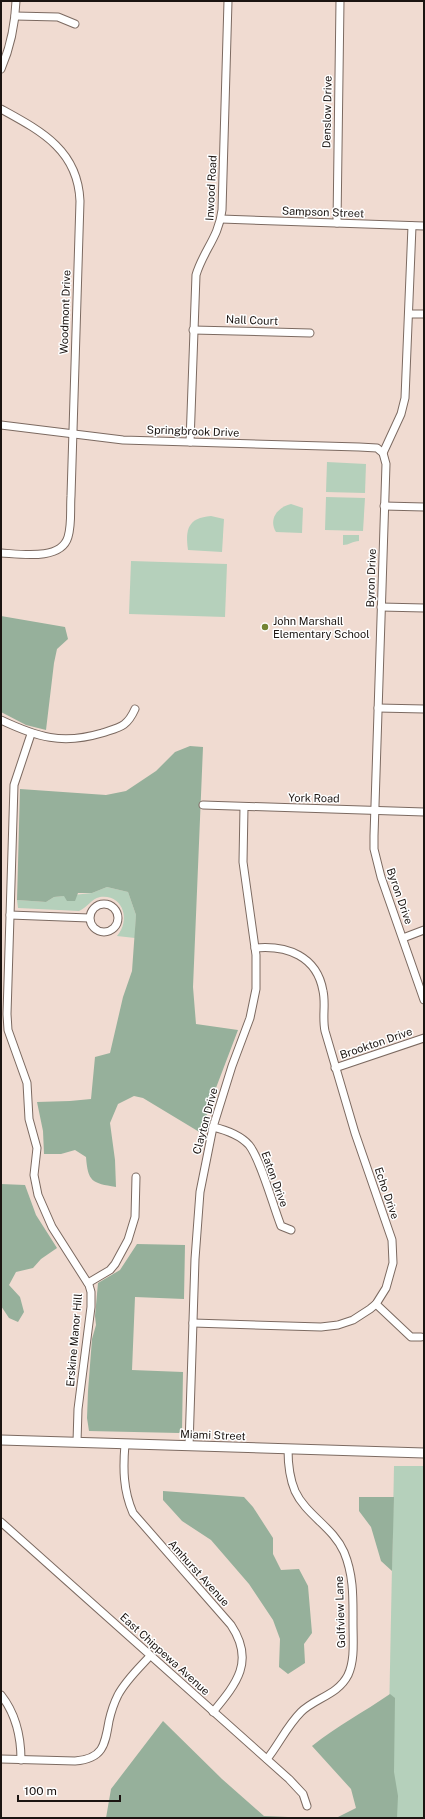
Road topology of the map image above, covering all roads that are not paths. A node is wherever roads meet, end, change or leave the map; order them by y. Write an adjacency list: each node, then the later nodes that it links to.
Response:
1 (16, 1): 4 (street)
2 (228, 1): 8 (street, Inwood Road)
3 (340, 1): 9 (street, Denslow Drive)
4 (15, 16): 5 (street); 6 (street)
5 (75, 24)
6 (1, 69)
7 (1, 109): 17 (street, Woodmont Drive)
8 (222, 219): 9 (street, Sampson Street); 14 (street, Inwood Road)
9 (337, 223): 10 (street, Sampson Street)
10 (412, 226): 11 (street, Sampson Street); 12 (street)
11 (424, 226)
12 (408, 314): 13 (street); 19 (street)
13 (424, 314)
14 (193, 330): 15 (street, Nall Court); 18 (street, Inwood Road)
15 (310, 333)
16 (1, 425): 17 (street, Springbrook Drive)
17 (72, 434): 18 (street, Springbrook Drive); 22 (street, Woodmont Drive)
18 (190, 442): 19 (street, Springbrook Drive)
19 (383, 453): 20 (street, Byron Drive)
20 (384, 506): 21 (street); 23 (street, Byron Drive)
21 (424, 507)
22 (1, 553)
23 (381, 607): 24 (street); 25 (street, Byron Drive)
24 (424, 608)
25 (378, 708): 27 (street); 32 (street, Byron Drive)
26 (135, 709): 29 (street)
27 (424, 709)
28 (1, 720): 29 (street)
29 (31, 734): 34 (street, Erskine Manor Hill)
30 (203, 805): 31 (street, York Road)
31 (244, 807): 32 (street, York Road); 38 (street, Clayton Drive)
32 (374, 811): 33 (street, York Road); 37 (street, Byron Drive)
33 (424, 812)
34 (10, 915): 35 (street); 45 (street, Erskine Manor Hill)
35 (89, 918)
36 (424, 930): 37 (street)
37 (403, 938): 39 (street, Byron Drive)
38 (255, 948): 41 (street, Echo Drive); 42 (street, Clayton Drive)
39 (424, 1000)
40 (424, 1038): 41 (street, Brookton Drive)
41 (335, 1068): 46 (street, Echo Drive)
42 (213, 1127): 44 (street, Eaton Drive); 47 (street, Clayton Drive)
43 (136, 1177): 45 (street)
44 (290, 1230)
45 (88, 1283): 50 (street, Erskine Manor Hill)
46 (376, 1304): 47 (street, Echo Drive); 48 (street)
47 (193, 1323): 52 (street, Clayton Drive)
48 (421, 1337)
49 (1, 1440): 50 (street, Miami Street)
50 (77, 1442): 51 (street, Miami Street)
51 (125, 1444): 52 (street, Miami Street); 58 (street, Amhurst Avenue)
52 (189, 1446): 53 (street, Miami Street)
53 (288, 1449): 54 (street, Miami Street); 61 (street, Golfview Lane)
54 (424, 1453)
55 (1, 1522): 56 (street, East Chippewa Avenue)
56 (150, 1656): 58 (street, East Chippewa Avenue); 60 (street)
57 (1, 1695): 60 (street)
58 (213, 1712): 61 (street, East Chippewa Avenue)
59 (1, 1759): 60 (street)
60 (20, 1760)
61 (267, 1760): 62 (street, East Chippewa Avenue)
62 (307, 1806)

